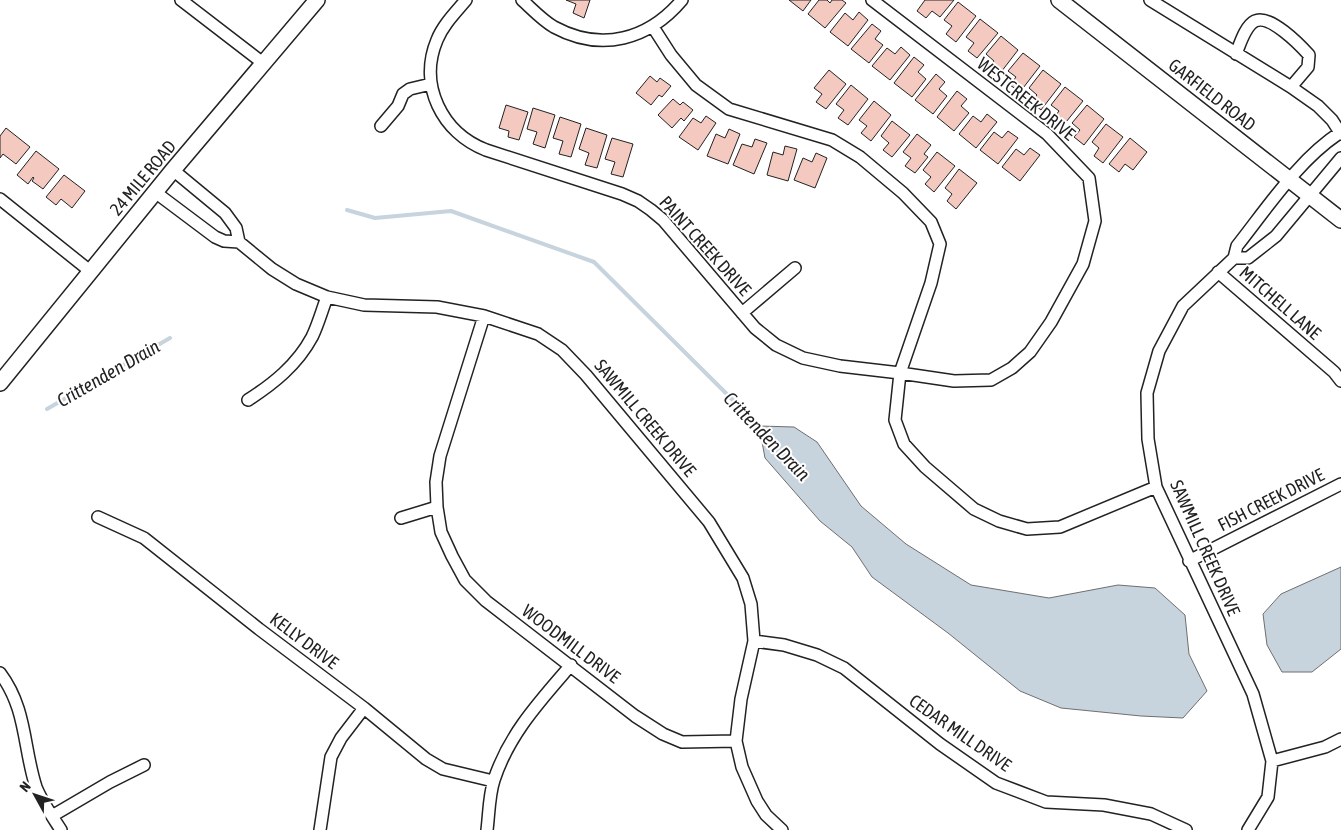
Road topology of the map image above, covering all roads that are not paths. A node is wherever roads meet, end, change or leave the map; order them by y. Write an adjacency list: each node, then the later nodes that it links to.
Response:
1 (181, 0): 11 (street)
2 (318, 0): 11 (street, 24 MILE ROAD)
3 (466, 0): 12 (street, PAINT CREEK DRIVE)
4 (522, 0): 9 (street)
5 (682, 0): 9 (street)
6 (872, 0): 31 (street, WESTCREEK DRIVE)
7 (1059, 0): 18 (street, GARFIELD ROAD)
8 (1150, 0): 10 (street)
9 (653, 27): 31 (street)
10 (1236, 54): 13 (street); 13 (street)
11 (263, 63): 17 (street, 24 MILE ROAD)
12 (431, 84): 14 (street); 29 (street, PAINT CREEK DRIVE)
13 (1292, 87): 15 (street)
14 (381, 126)
15 (1341, 133): 18 (street, SAWMILL CREEK DRIVE)
16 (1341, 158): 20 (street, SAWMILL CREEK DRIVE)
17 (173, 170): 19 (street, 24 MILE ROAD); 23 (street, SAWMILL CREEK DRIVE)
18 (1290, 180): 20 (street, GARFIELD ROAD); 24 (street, SAWMILL CREEK DRIVE)
19 (155, 192): 23 (street, SAWMILL CREEK DRIVE); 26 (street, 24 MILE ROAD)
20 (1309, 195): 22 (street, GARFIELD ROAD); 24 (street, SAWMILL CREEK DRIVE)
21 (0, 199): 26 (street)
22 (1341, 220)
23 (239, 242): 28 (street, SAWMILL CREEK DRIVE)
24 (1234, 258): 27 (street, SAWMILL CREEK DRIVE)
25 (795, 268): 29 (street)
26 (90, 271): 33 (street, 24 MILE ROAD)
27 (1218, 272): 32 (street, MITCHELL LANE); 36 (street, SAWMILL CREEK DRIVE)
28 (327, 297): 30 (street, SAWMILL CREEK DRIVE); 34 (street)
29 (742, 313): 31 (street, PAINT CREEK DRIVE)
30 (484, 316): 37 (street, WOODMILL DRIVE); 41 (street, SAWMILL CREEK DRIVE)
31 (900, 373): 36 (street)
32 (1341, 381)
33 (0, 383)
34 (248, 400)
35 (1341, 484): 40 (street, FISH CREEK DRIVE)
36 (1156, 487): 40 (street, SAWMILL CREEK DRIVE)
37 (437, 506): 39 (street); 42 (street, WOODMILL DRIVE)
38 (98, 517): 44 (street, KELLY DRIVE)
39 (401, 518)
40 (1189, 561): 47 (street, SAWMILL CREEK DRIVE)
41 (754, 641): 46 (street, SAWMILL CREEK DRIVE); 55 (street, CEDAR MILL DRIVE)
42 (571, 665): 46 (street, WOODMILL DRIVE); 49 (street)
43 (0, 673): 50 (street)
44 (364, 708): 49 (street, KELLY DRIVE); 52 (street)
45 (1341, 739): 47 (street)
46 (736, 741): 54 (street, SAWMILL CREEK DRIVE)
47 (1272, 761): 56 (street)
48 (144, 765): 50 (street)
49 (493, 781): 53 (street)
50 (52, 816): 51 (street)
51 (61, 830)
52 (320, 830)
53 (487, 830)
54 (782, 830)
55 (1186, 830)
56 (1248, 830)

